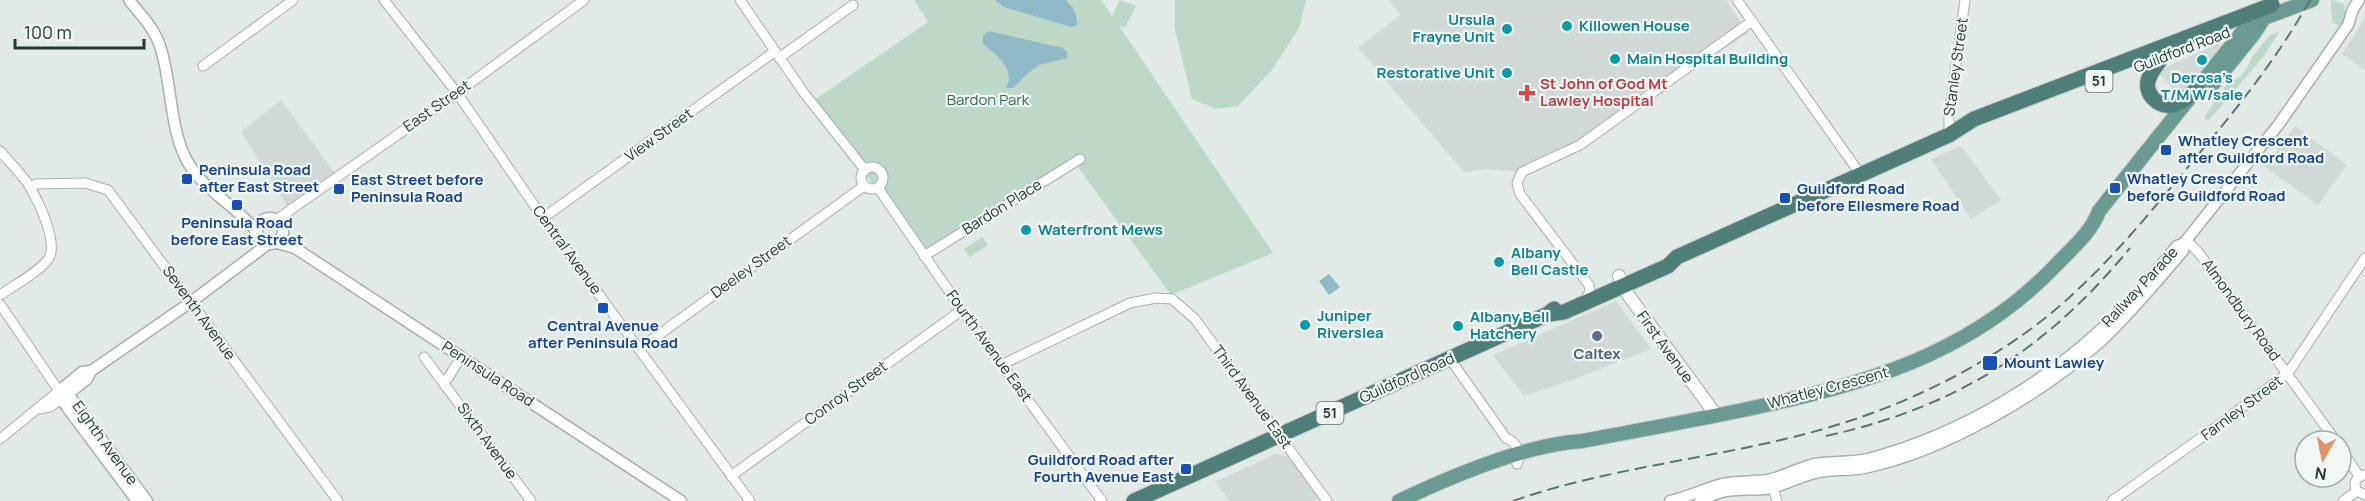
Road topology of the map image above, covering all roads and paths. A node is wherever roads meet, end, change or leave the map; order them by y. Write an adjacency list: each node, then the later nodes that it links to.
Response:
1 (129, 0): 27 (street)
2 (293, 0): 16 (street)
3 (384, 0): 18 (street, Central Avenue)
4 (584, 0): 18 (street, East Street)
5 (740, 0): 14 (street)
6 (1737, 0): 13 (street)
7 (1965, 0): 19 (street, Stanley Street)
8 (2287, 0): 12 (main road, Guildford Road / 51)
9 (2312, 0): 12 (main road, Guildford Road / 51)
10 (2353, 3): 33 (street, Railway Parade)
11 (853, 5): 14 (street, View Street)
12 (2263, 11): 15 (highway, Guildford Road / 51); 17 (main road, Whatley Crescent); 19 (highway, Guildford Road / 51); 29 (main road, Whatley Crescent)
13 (1752, 21): 23 (street); 41 (street)
14 (777, 55): 22 (street); 28 (street, View Street)
15 (2162, 57): 17 (highway); 19 (highway, Guildford Road / 51)
16 (203, 66)
17 (2197, 89): 29 (main road, Whatley Crescent)
18 (457, 93): 28 (street, Central Avenue); 31 (street, East Street)
19 (1948, 135): 23 (highway, Guildford Road / 51)
20 (0, 151): 25 (street)
21 (1080, 159): 36 (street, Bardon Place)
22 (865, 170): 24 (street); 26 (street)
23 (1862, 175): 39 (highway, Guildford Road / 51)
24 (864, 186): 26 (street); 45 (street, Deeley Street)
25 (30, 188): 40 (street); 42 (street, Seventh Avenue)
26 (878, 188): 36 (street, Fourth Avenue East)
27 (244, 216): 30 (street); 32 (street)
28 (543, 218): 45 (street, Central Avenue)
29 (2096, 220): 53 (main road, Whatley Crescent)
30 (262, 221): 31 (street); 32 (street)
31 (281, 226): 34 (street); 35 (street, Peninsula Road)
32 (258, 234): 34 (street); 37 (street)
33 (2185, 241): 50 (street, Almondbury Road); 61 (street, Railway Parade)
34 (272, 244): 35 (street, Peninsula Road); 37 (street)
35 (295, 248): 47 (street, Peninsula Road)
36 (924, 256): 44 (street, Fourth Avenue East)
37 (249, 257): 42 (street)
38 (2365, 258): 50 (street, Farnley Street)
39 (1621, 281): 41 (highway, Guildford Road / 51); 53 (main road, First Avenue)
40 (0, 295)
41 (1586, 297): 48 (highway, Guildford Road / 51)
42 (191, 302): 52 (street); 65 (street, Seventh Avenue)
43 (0, 304): 52 (street, Eighth Avenue)
44 (962, 310): 49 (street, Fourth Avenue East); 60 (street, Conroy Street)
45 (639, 349): 60 (street, Central Avenue)
46 (424, 357): 51 (street, Sixth Avenue)
47 (461, 357): 51 (street); 67 (street, Peninsula Road)
48 (1450, 359): 55 (highway, Guildford Road / 51); 57 (street)
49 (1003, 364): 55 (street, Third Avenue East); 69 (street, Fourth Avenue East)
50 (2288, 373): 54 (street, Almondbury Road); 77 (street, Farnley Street)
51 (443, 381): 66 (street, Sixth Avenue)
52 (63, 395): 56 (street); 63 (street, Eighth Avenue); 64 (street, Eighth Avenue)
53 (1716, 415): 58 (main road, Whatley Crescent)
54 (2328, 429)
55 (1280, 436): 70 (highway, Guildford Road / 51); 71 (street, Third Avenue East)
56 (0, 438)
57 (1506, 438): 58 (street); 58 (street)
58 (1514, 459): 72 (main road, Whatley Crescent); 73 (main road, Whatley Crescent)
59 (2362, 475): 62 (street)
60 (731, 476): 68 (street, Central Avenue)
61 (1771, 484): 74 (street, Railway Parade); 75 (street, Railway Parade); 76 (street)
62 (2361, 493): 78 (street)
63 (137, 501)
64 (147, 501)
65 (338, 501)
66 (531, 501)
67 (681, 501)
68 (750, 501)
69 (1102, 501)
70 (1134, 501)
71 (1327, 501)
72 (1399, 501)
73 (1422, 501)
74 (1670, 501)
75 (1701, 501)
76 (1777, 501)
77 (2112, 501)
78 (2343, 501)

